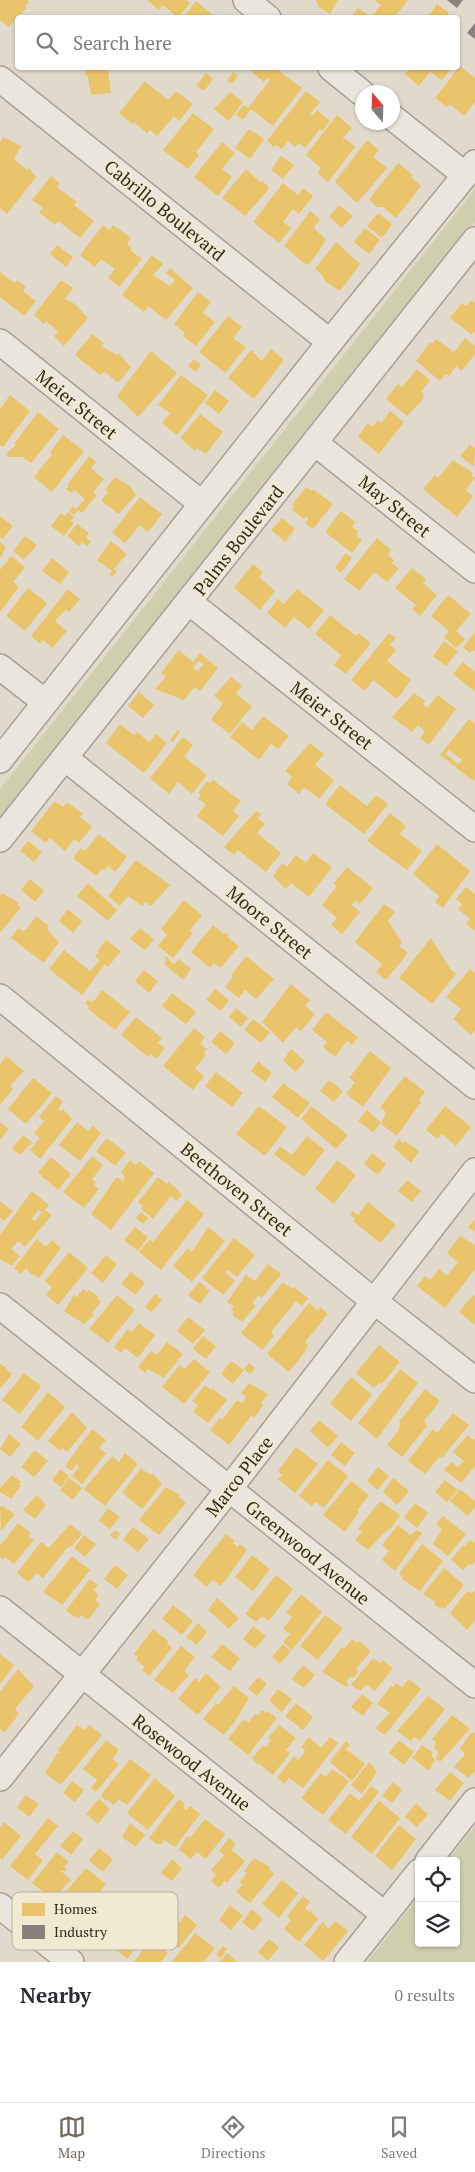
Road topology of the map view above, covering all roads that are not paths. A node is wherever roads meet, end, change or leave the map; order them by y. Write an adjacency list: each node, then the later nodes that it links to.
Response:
1 (246, 0): 2 (street)
2 (264, 15)
3 (333, 70): 5 (street)
4 (0, 79): 10 (street, Cabrillo Boulevard)
5 (355, 87)
6 (400, 122): 7 (street)
7 (470, 169): 10 (street)
8 (475, 240): 11 (street, Palms Boulevard)
9 (0, 342): 12 (street, Meier Street)
10 (330, 342): 12 (street)
11 (315, 443): 13 (street, May Street); 14 (street, Palms Boulevard)
12 (202, 504): 16 (street)
13 (471, 559)
14 (189, 602): 17 (street, Palms Boulevard); 19 (street, Meier Street)
15 (0, 667): 16 (street)
16 (45, 702): 18 (street)
17 (65, 758): 20 (street, Palms Boulevard); 22 (street, Moore Street)
18 (0, 760)
19 (475, 829)
20 (0, 839)
21 (0, 996): 24 (street, Beethoven Street)
22 (475, 1086)
23 (475, 1171): 24 (street, Marco Place)
24 (374, 1301): 26 (street, Beethoven Street); 27 (street, Marco Place)
25 (0, 1306): 27 (street, Greenwood Avenue)
26 (475, 1380)
27 (229, 1489): 29 (street, Marco Place); 30 (street, Greenwood Avenue)
28 (0, 1609): 29 (street, Rosewood Avenue)
29 (81, 1674): 31 (street, Marco Place); 37 (street, Rosewood Avenue)
30 (475, 1685)
31 (0, 1778)
32 (475, 1801): 33 (street)
33 (431, 1857)
34 (415, 1877): 37 (street)
35 (0, 1906): 36 (street)
36 (12, 1915)
37 (385, 1915): 40 (street)
38 (56, 1950): 39 (street)
39 (71, 1962)
40 (347, 1962)

